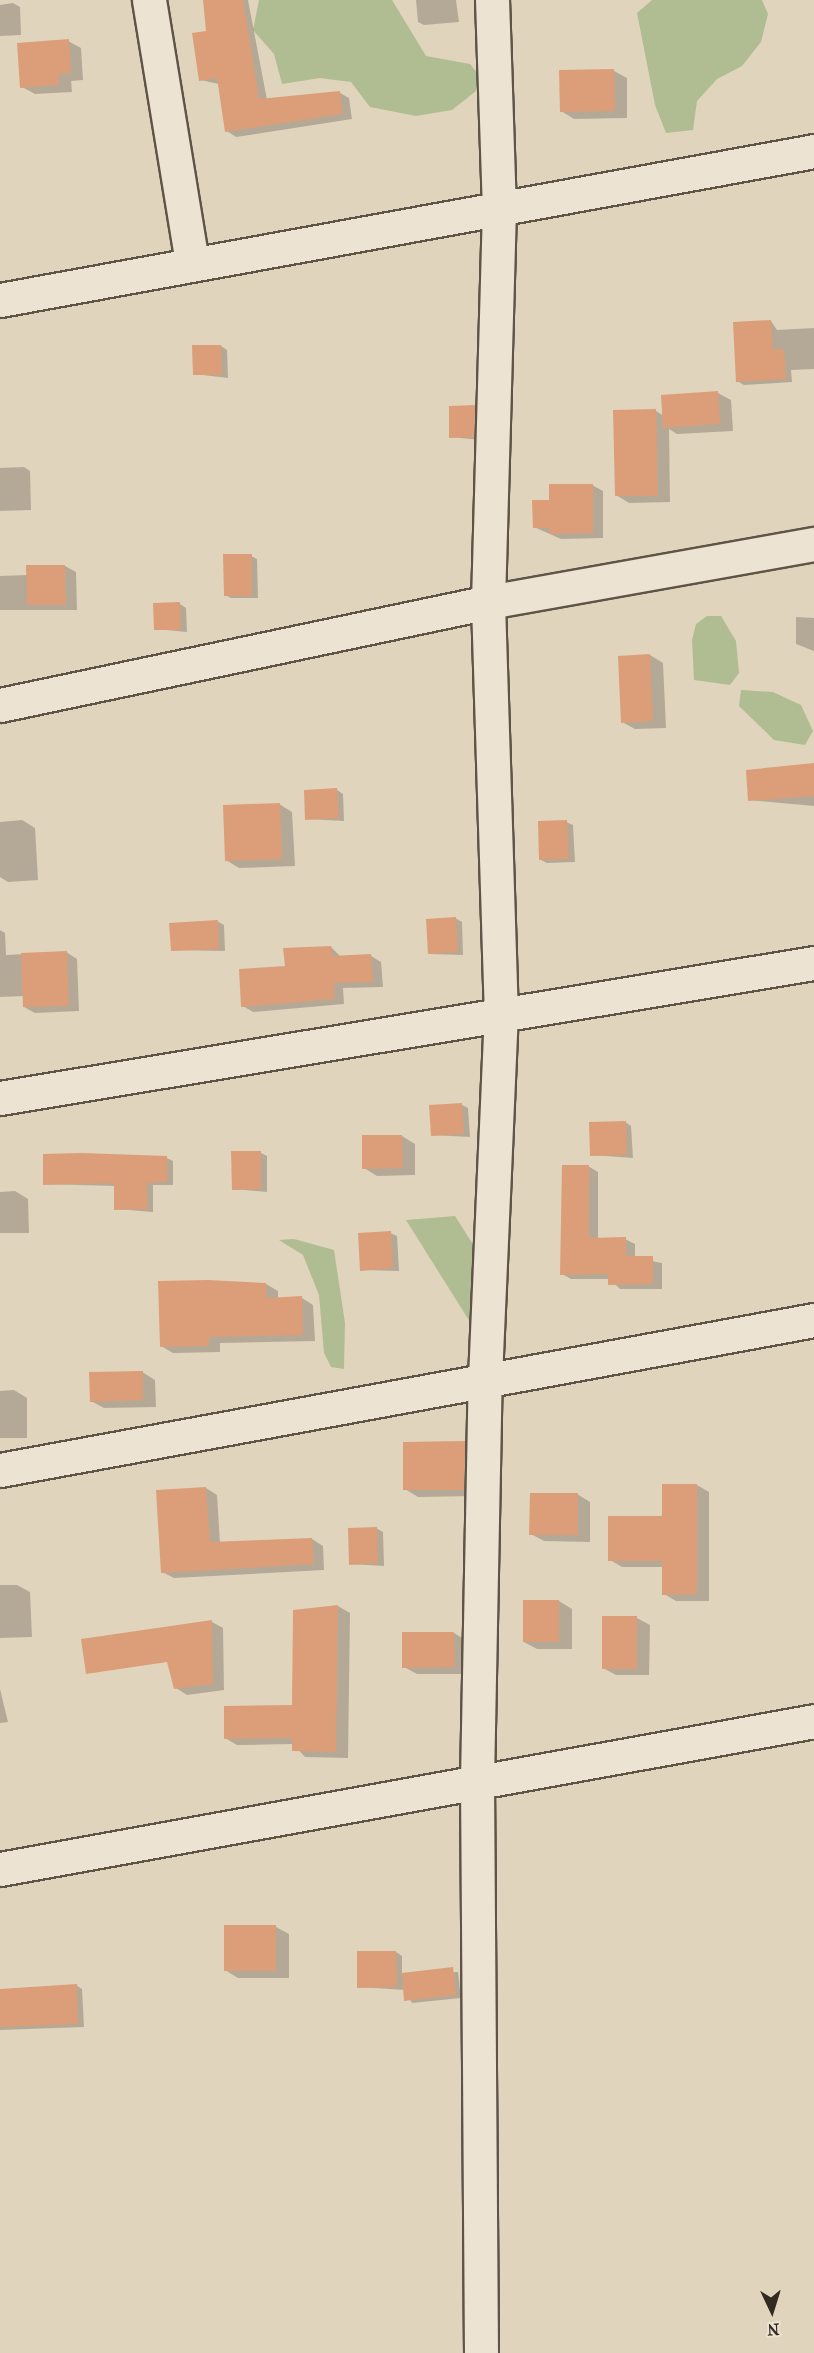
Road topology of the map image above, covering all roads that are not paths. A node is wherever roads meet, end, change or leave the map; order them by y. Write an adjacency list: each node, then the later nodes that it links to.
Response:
1 (149, 0): 5 (street)
2 (492, 0): 4 (street)
3 (814, 151): 4 (street)
4 (499, 210): 5 (street); 8 (street)
5 (192, 264): 6 (street)
6 (0, 300)
7 (814, 544): 8 (street)
8 (488, 602): 9 (street); 11 (street)
9 (0, 705)
10 (814, 963): 11 (street)
11 (501, 1017): 12 (street); 14 (street)
12 (0, 1098)
13 (814, 1320): 14 (street)
14 (485, 1378): 15 (street); 17 (street)
15 (0, 1470)
16 (814, 1721): 17 (street)
17 (477, 1781): 18 (street); 19 (street)
18 (0, 1869)
19 (482, 2353)

